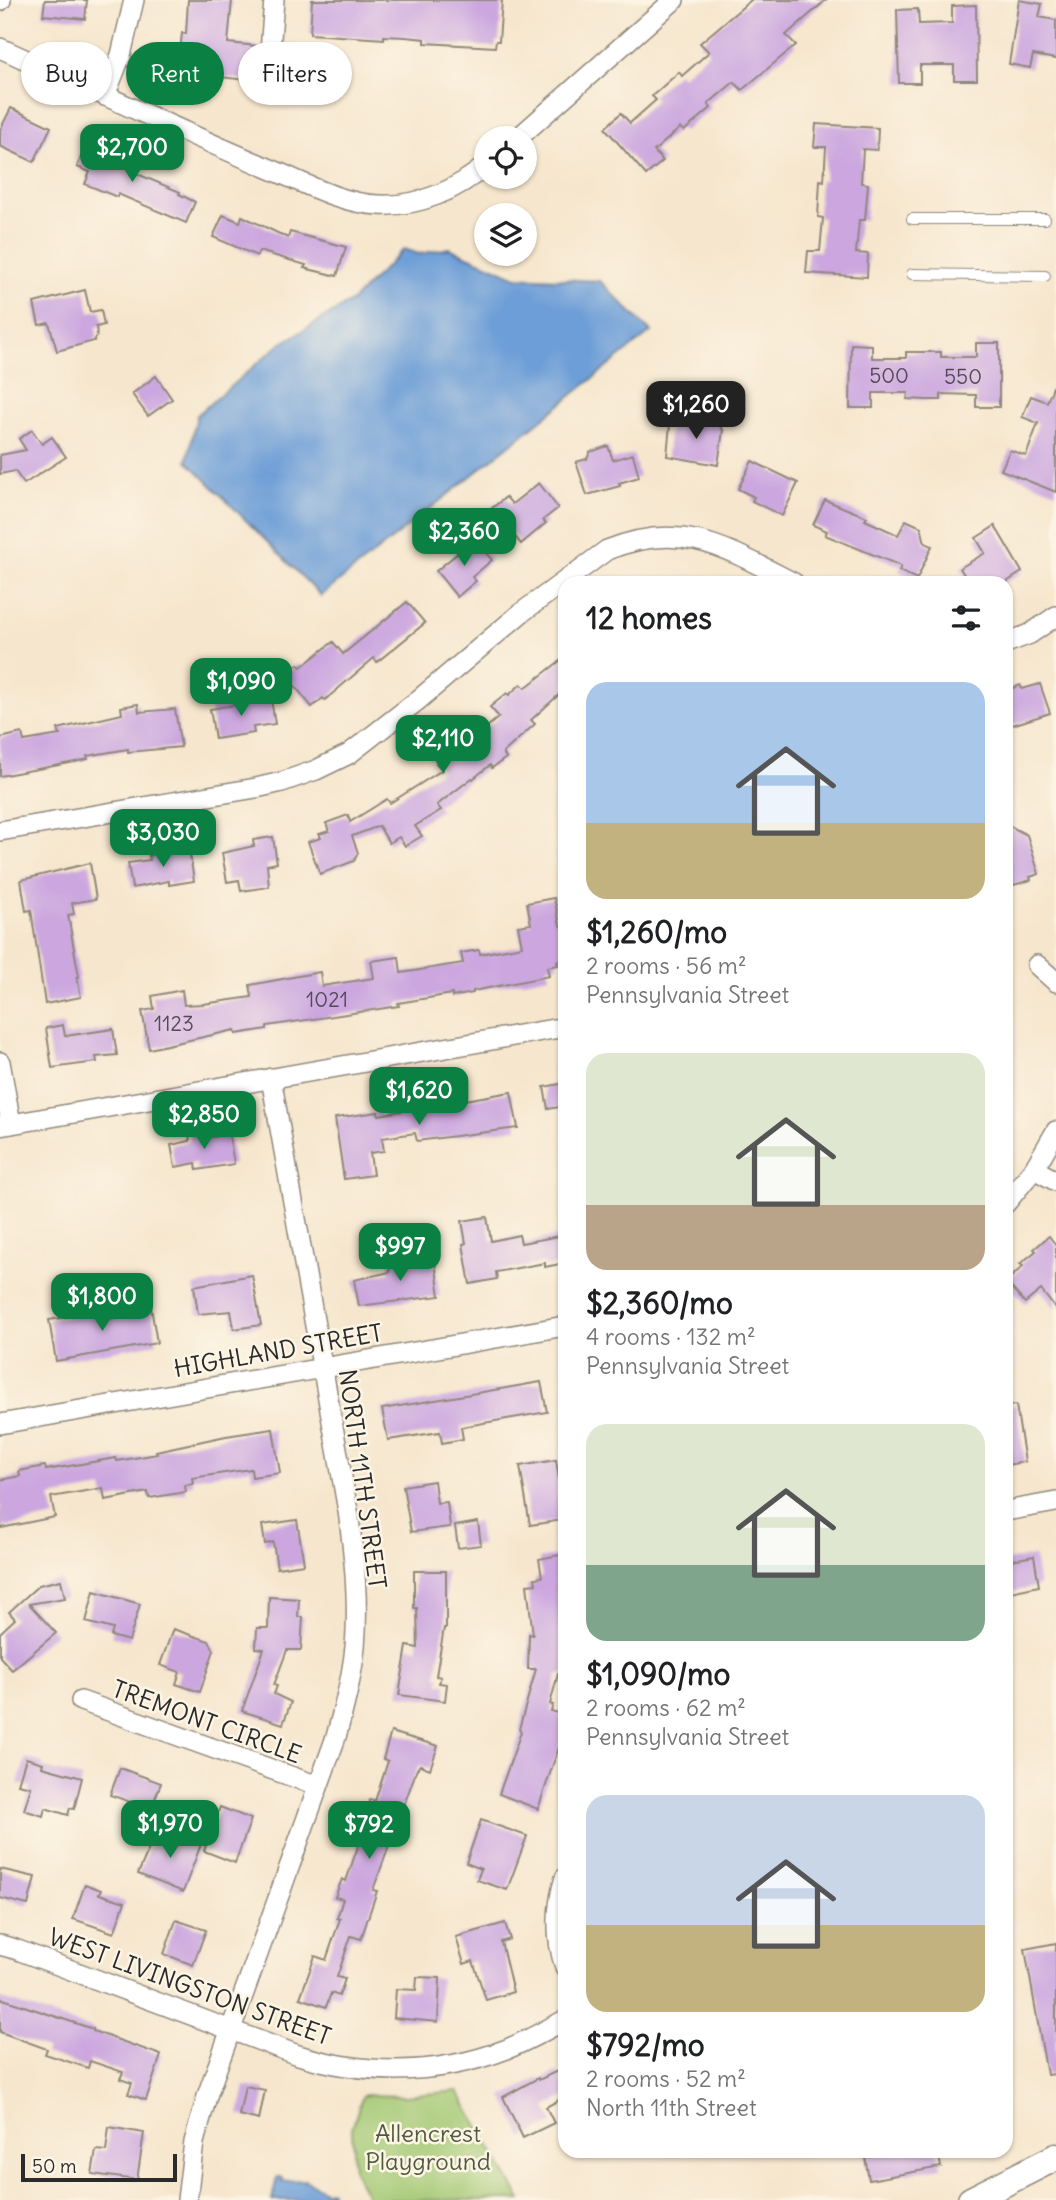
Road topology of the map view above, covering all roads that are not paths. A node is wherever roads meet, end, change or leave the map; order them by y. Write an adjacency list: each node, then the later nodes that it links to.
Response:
1 (134, 0): 7 (street)
2 (274, 0): 4 (street)
3 (674, 0): 9 (street)
4 (271, 42)
5 (0, 48): 6 (street)
6 (21, 58)
7 (112, 78)
8 (112, 99): 10 (street)
9 (532, 126)
10 (474, 173)
11 (912, 219): 12 (lane)
12 (1045, 219)
13 (912, 274): 14 (lane)
14 (1045, 276)
15 (572, 576): 16 (street)
16 (780, 576)
17 (558, 586): 20 (street)
18 (1056, 616): 19 (street)
19 (1013, 640)
20 (0, 831)
21 (1038, 965): 22 (street)
22 (1056, 982)
23 (558, 1028): 25 (street)
24 (0, 1062): 26 (street)
25 (271, 1078): 26 (street); 32 (street, NORTH 11TH STREET)
26 (6, 1125)
27 (1056, 1131): 28 (street)
28 (1034, 1169): 29 (street); 30 (street)
29 (1056, 1181)
30 (1013, 1194)
31 (558, 1327): 32 (street, HIGHLAND STREET)
32 (323, 1367): 33 (street, HIGHLAND STREET); 37 (street, NORTH 11TH STREET)
33 (0, 1423)
34 (1056, 1502): 35 (street)
35 (1013, 1510)
36 (81, 1701): 37 (street, TREMONT CIRCLE)
37 (318, 1786): 42 (street, NORTH 11TH STREET)
38 (558, 1907): 39 (street)
39 (558, 1935)
40 (0, 1945): 42 (street, WEST LIVINGSTON STREET)
41 (558, 2024): 42 (street, WEST LIVINGSTON STREET)
42 (233, 2029): 44 (street, NORTH 11TH STREET)
43 (1055, 2162): 45 (street)
44 (187, 2200)
45 (971, 2200)

